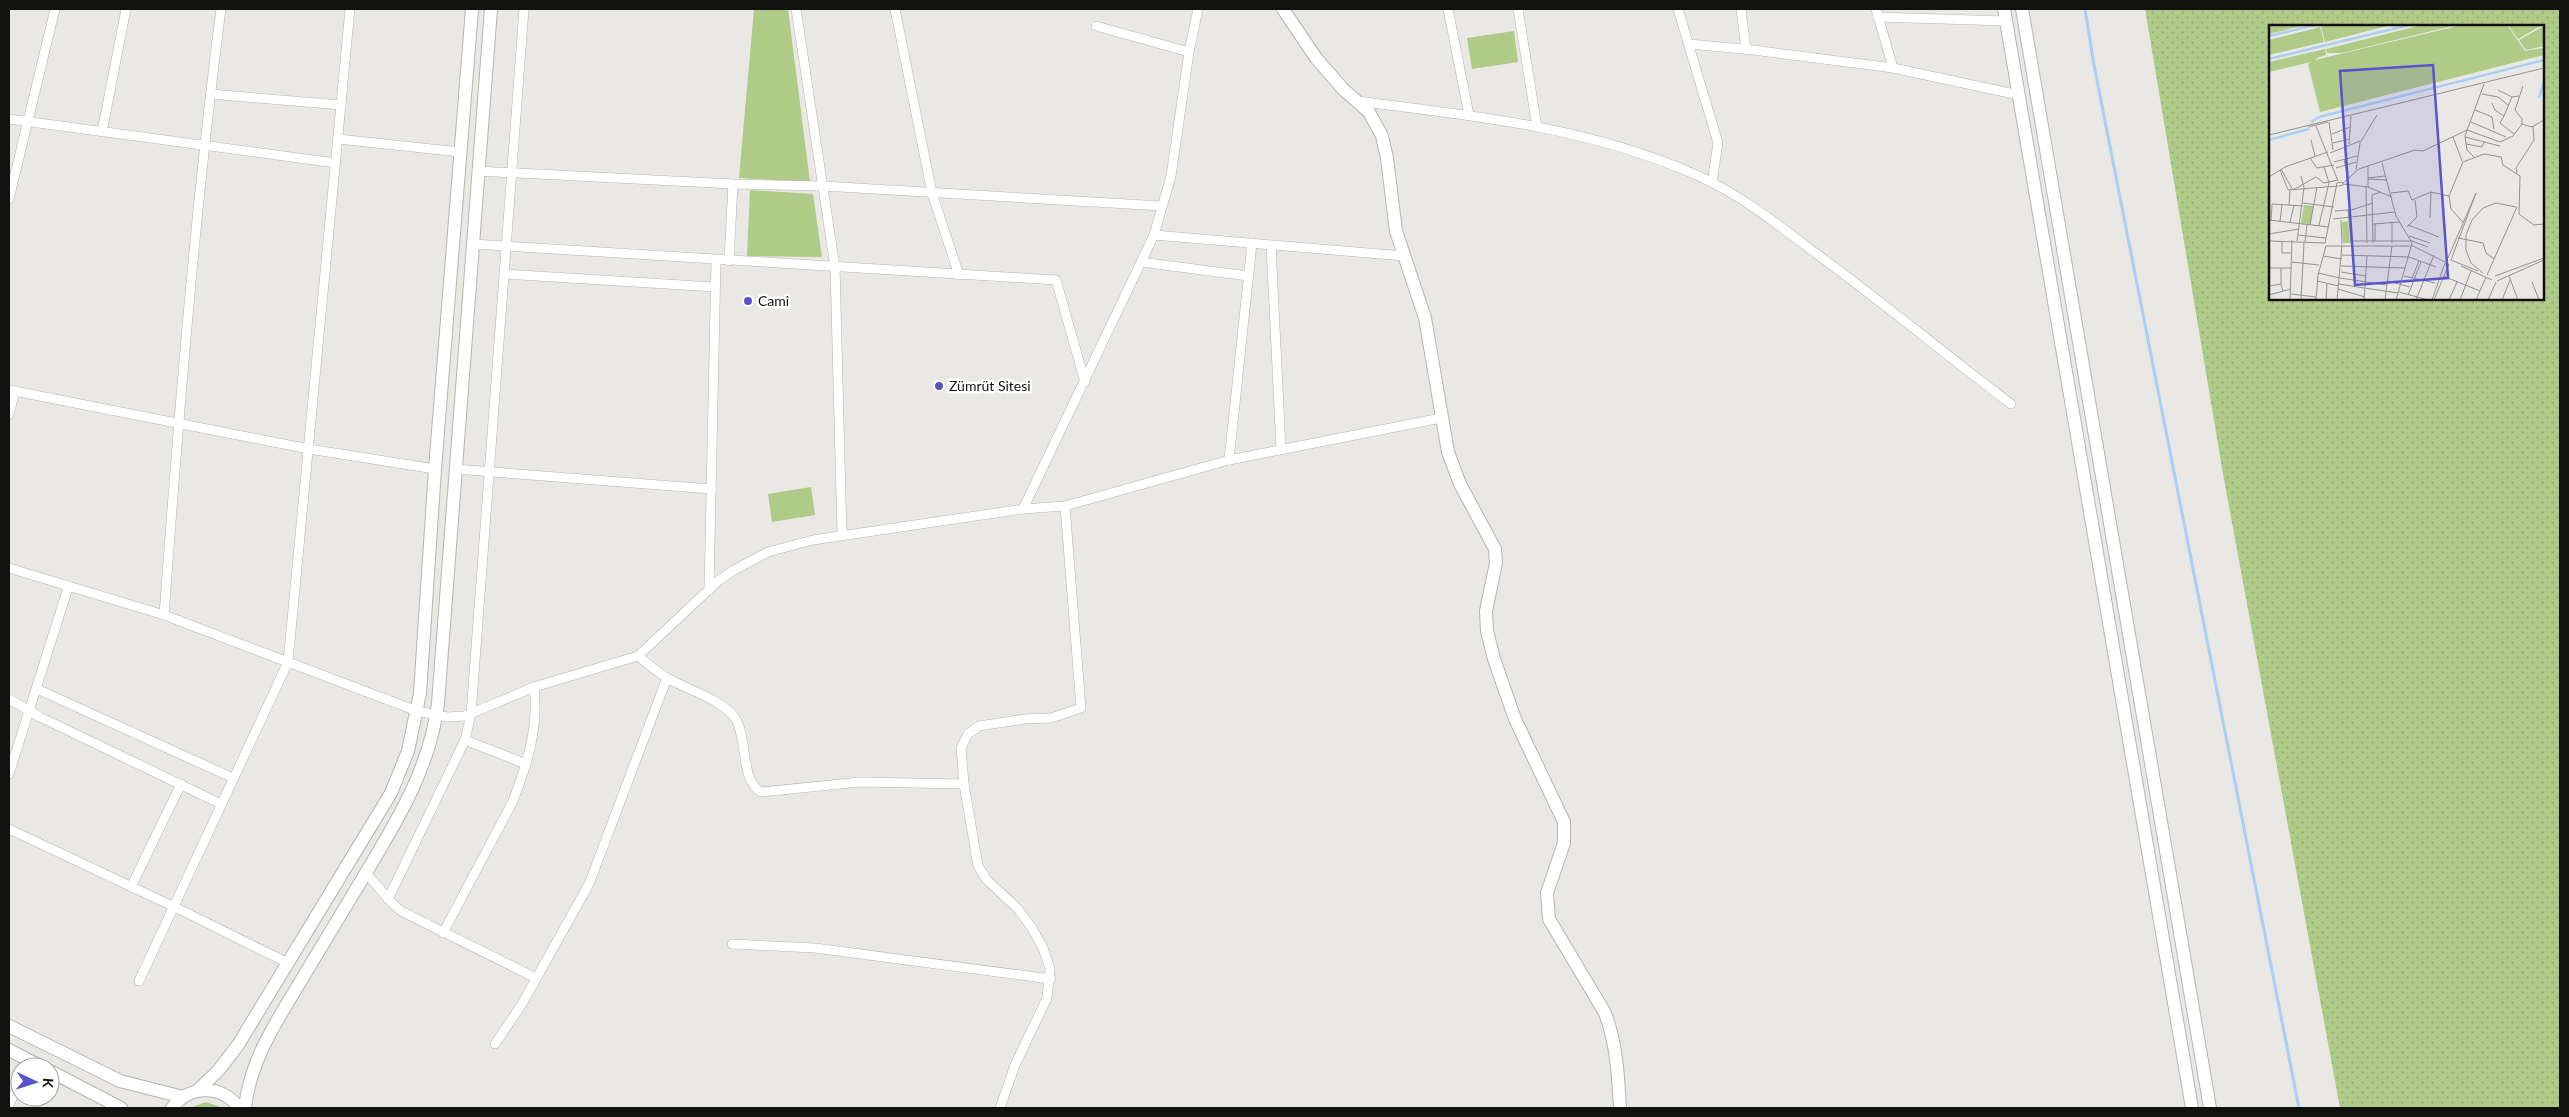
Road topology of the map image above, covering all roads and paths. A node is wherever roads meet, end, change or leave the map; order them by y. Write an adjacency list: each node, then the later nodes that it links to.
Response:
1 (55, 9): 30 (street)
2 (126, 9): 32 (street)
3 (221, 9): 24 (street)
4 (350, 9): 27 (street)
5 (472, 9): 35 (street)
6 (491, 9): 37 (street)
7 (524, 9): 38 (street)
8 (796, 9): 41 (street)
9 (895, 9): 42 (street)
10 (1198, 9): 22 (street)
11 (1283, 9): 26 (street)
12 (1448, 9): 28 (street)
13 (1518, 9): 31 (street)
14 (1678, 9): 20 (street)
15 (1741, 9): 21 (street)
16 (2022, 9): 121 (street)
17 (1877, 13): 18 (street); 23 (street)
18 (2005, 15): 25 (street)
19 (1096, 26): 22 (street)
20 (1688, 44): 21 (street); 39 (street)
21 (1746, 49): 23 (street)
22 (1189, 52): 44 (street)
23 (1894, 68): 25 (street)
24 (210, 94): 27 (street); 34 (street)
25 (2019, 95): 120 (street)
26 (1356, 101): 28 (street); 50 (street)
27 (341, 105): 33 (street)
28 (1469, 115): 31 (street)
29 (9, 118): 30 (street)
30 (29, 121): 32 (street); 43 (street)
31 (1537, 127): 39 (street)
32 (102, 132): 34 (street)
33 (338, 139): 35 (street); 36 (street)
34 (203, 146): 36 (street); 64 (street)
35 (460, 152): 68 (street)
36 (336, 163): 65 (street)
37 (478, 171): 38 (street); 47 (street)
38 (512, 171): 40 (street); 49 (street)
39 (1712, 182): 61 (street)
40 (733, 184): 41 (street); 52 (street)
41 (823, 186): 42 (street); 54 (street)
42 (932, 193): 44 (street); 56 (street)
43 (9, 199)
44 (1162, 206): 45 (street)
45 (1154, 235): 46 (street); 53 (street)
46 (1252, 243): 48 (street); 57 (street)
47 (472, 244): 49 (street); 69 (street)
48 (1271, 245): 50 (street); 66 (street)
49 (506, 247): 51 (street); 55 (street)
50 (1404, 256): 63 (street)
51 (716, 260): 52 (street); 58 (street)
52 (729, 261): 54 (street)
53 (1142, 262): 57 (street); 59 (street)
54 (835, 267): 56 (street); 74 (street)
55 (504, 274): 58 (street); 70 (street)
56 (959, 275): 59 (street)
57 (1248, 276): 67 (street)
58 (715, 287): 71 (street)
59 (1085, 382): 73 (street)
60 (12, 391): 62 (street); 64 (street)
61 (2011, 404)
62 (9, 414)
63 (1441, 418): 66 (street); 119 (street)
64 (178, 424): 65 (street); 78 (street)
65 (309, 449): 68 (street); 80 (street)
66 (1281, 449): 67 (street)
67 (1230, 460): 72 (street)
68 (435, 469): 86 (street)
69 (455, 469): 70 (street); 88 (street)
70 (489, 472): 71 (street); 87 (street)
71 (711, 489): 77 (street)
72 (1065, 506): 73 (street); 94 (street)
73 (1023, 509): 74 (street)
74 (842, 535): 77 (street)
75 (9, 568): 76 (street)
76 (68, 588): 78 (street); 83 (street)
77 (709, 590): 79 (street)
78 (164, 615): 80 (street)
79 (638, 656): 81 (street); 82 (street)
80 (288, 662): 86 (street); 92 (street)
81 (667, 678): 94 (street); 104 (street)
82 (534, 687): 87 (street); 90 (street)
83 (37, 689): 85 (street); 92 (street)
84 (9, 699): 85 (street)
85 (30, 710): 91 (street); 93 (street)
86 (417, 711): 88 (street); 103 (street)
87 (471, 714): 88 (street); 89 (street)
88 (436, 716): 97 (street)
89 (465, 740): 90 (street); 99 (street)
90 (526, 764): 101 (street)
91 (9, 774)
92 (233, 778): 95 (street)
93 (181, 784): 95 (street); 98 (street)
94 (964, 784): 105 (street)
95 (222, 804): 100 (street)
96 (9, 829): 98 (street)
97 (366, 873): 99 (street); 117 (street)
98 (131, 887): 100 (street)
99 (388, 899): 101 (street)
100 (172, 906): 103 (street); 106 (street)
101 (442, 933): 104 (street)
102 (732, 944): 105 (street)
103 (288, 963): 112 (street)
104 (536, 978): 108 (street)
105 (1050, 979): 118 (street)
106 (139, 981)
107 (9, 1026): 113 (street)
108 (495, 1044)
109 (9, 1050): 110 (street)
110 (21, 1057)
111 (60, 1076): 114 (street)
112 (198, 1090): 113 (street); 116 (street)
113 (183, 1097): 115 (street)
114 (121, 1108)
115 (172, 1108)
116 (239, 1108)
117 (245, 1108)
118 (1000, 1108)
119 (1620, 1108)
120 (2192, 1108)
121 (2210, 1108)

